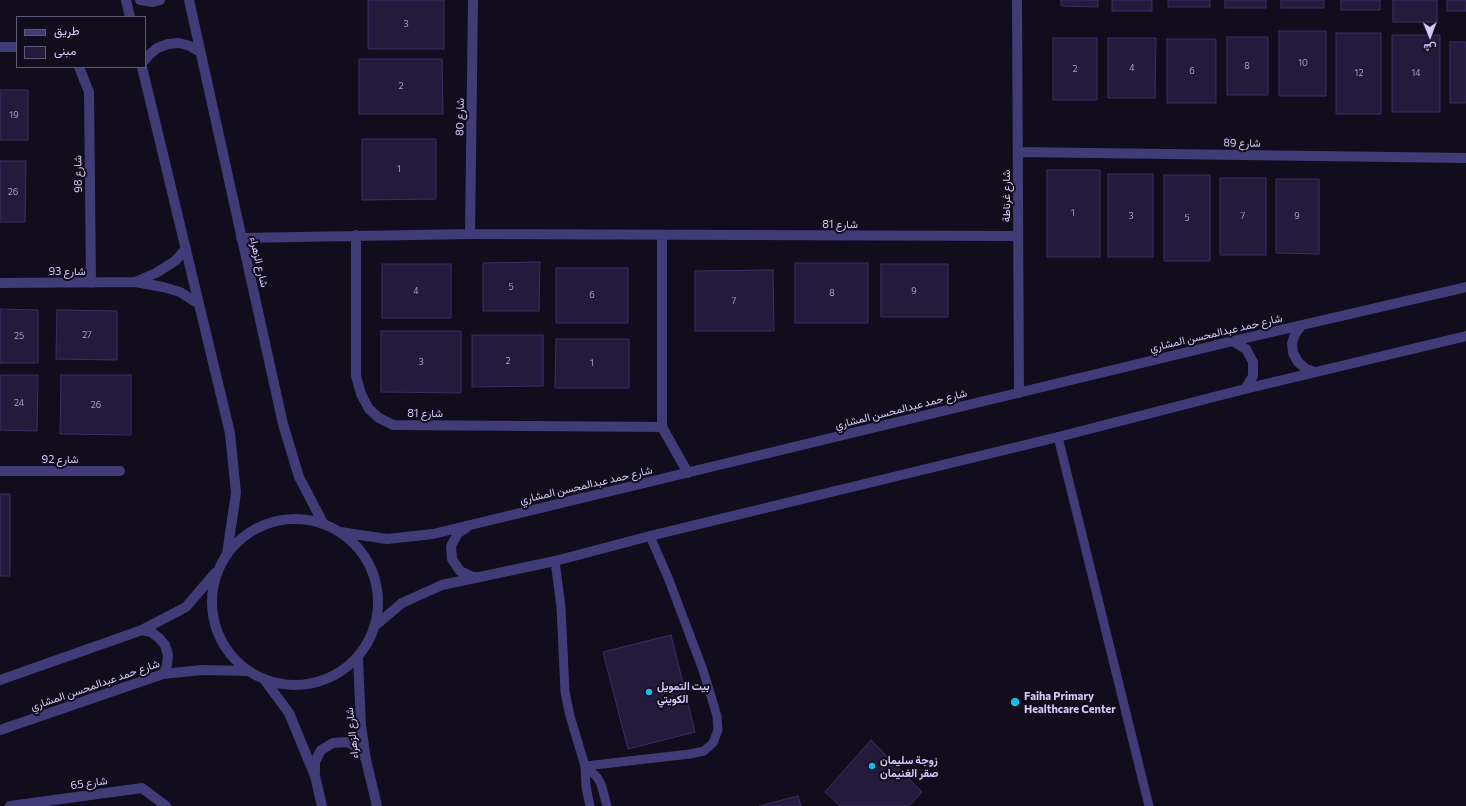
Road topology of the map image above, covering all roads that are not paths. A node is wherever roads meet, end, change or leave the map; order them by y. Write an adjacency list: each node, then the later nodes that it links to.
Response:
1 (126, 0): 7 (street)
2 (140, 0): 3 (street)
3 (160, 0)
4 (189, 0): 10 (street, شارع الزهراء)
5 (473, 0): 16 (street, شارع 80)
6 (1017, 0): 14 (street, شارع غرناطة)
7 (130, 16)
8 (0, 47): 9 (street)
9 (16, 47)
10 (200, 52): 11 (street); 20 (street, شارع الزهراء)
11 (146, 59)
12 (78, 68): 24 (street, شارع 98)
13 (142, 68): 21 (street)
14 (1018, 152): 15 (street, شارع 89); 19 (street, شارع غرناطة)
15 (1466, 158)
16 (470, 234): 17 (street, شارع 81); 18 (street, شارع 81)
17 (356, 235): 20 (street, شارع 81); 33 (street, شارع 81)
18 (662, 235): 19 (street, شارع 81); 33 (street)
19 (1018, 236): 32 (street, شارع غرناطة)
20 (241, 238): 38 (street, شارع الزهراء)
21 (186, 249): 22 (street, شارع 93); 26 (street)
22 (135, 282): 24 (street, شارع 93); 26 (street, شارع 93)
23 (0, 283): 24 (street, شارع 93)
24 (91, 283)
25 (1466, 288): 27 (street, شارع حمد عبدالمحسن المشاري)
26 (199, 304): 42 (street)
27 (1301, 326): 29 (street, شارع حمد عبدالمحسن المشاري); 30 (street)
28 (1466, 336): 30 (street)
29 (1234, 341): 31 (street); 32 (street, شارع حمد عبدالمحسن المشاري)
30 (1315, 372): 31 (street)
31 (1245, 389): 34 (street)
32 (1019, 393): 37 (street, شارع حمد عبدالمحسن المشاري)
33 (662, 426): 37 (street)
34 (1058, 437): 41 (street); 63 (lane)
35 (0, 471): 36 (street, شارع 92)
36 (120, 471)
37 (688, 473): 39 (street, شارع حمد عبدالمحسن المشاري)
38 (323, 523): 40 (street); 42 (street)
39 (469, 526): 40 (street, شارع حمد عبدالمحسن المشاري); 45 (street)
40 (340, 532): 46 (street)
41 (650, 536): 43 (street); 55 (lane)
42 (227, 554): 44 (street)
43 (555, 561): 45 (street); 55 (lane)
44 (218, 570): 47 (street); 49 (street)
45 (486, 576): 46 (street)
46 (376, 625): 48 (street)
47 (142, 630): 50 (street); 52 (street)
48 (358, 657): 51 (street); 54 (street, شارع الزهراء)
49 (248, 670): 50 (street, شارع حمد عبدالمحسن المشاري); 51 (street)
50 (163, 674): 53 (street, شارع حمد عبدالمحسن المشاري)
51 (264, 679): 56 (street)
52 (0, 680)
53 (0, 730)
54 (366, 760): 56 (street); 60 (street, شارع الزهراء)
55 (585, 766): 61 (lane); 62 (lane)
56 (315, 776): 59 (street)
57 (10, 806): 58 (street, شارع 65)
58 (166, 806)
59 (322, 806)
60 (377, 806)
61 (590, 806)
62 (607, 806)
63 (1149, 806)

